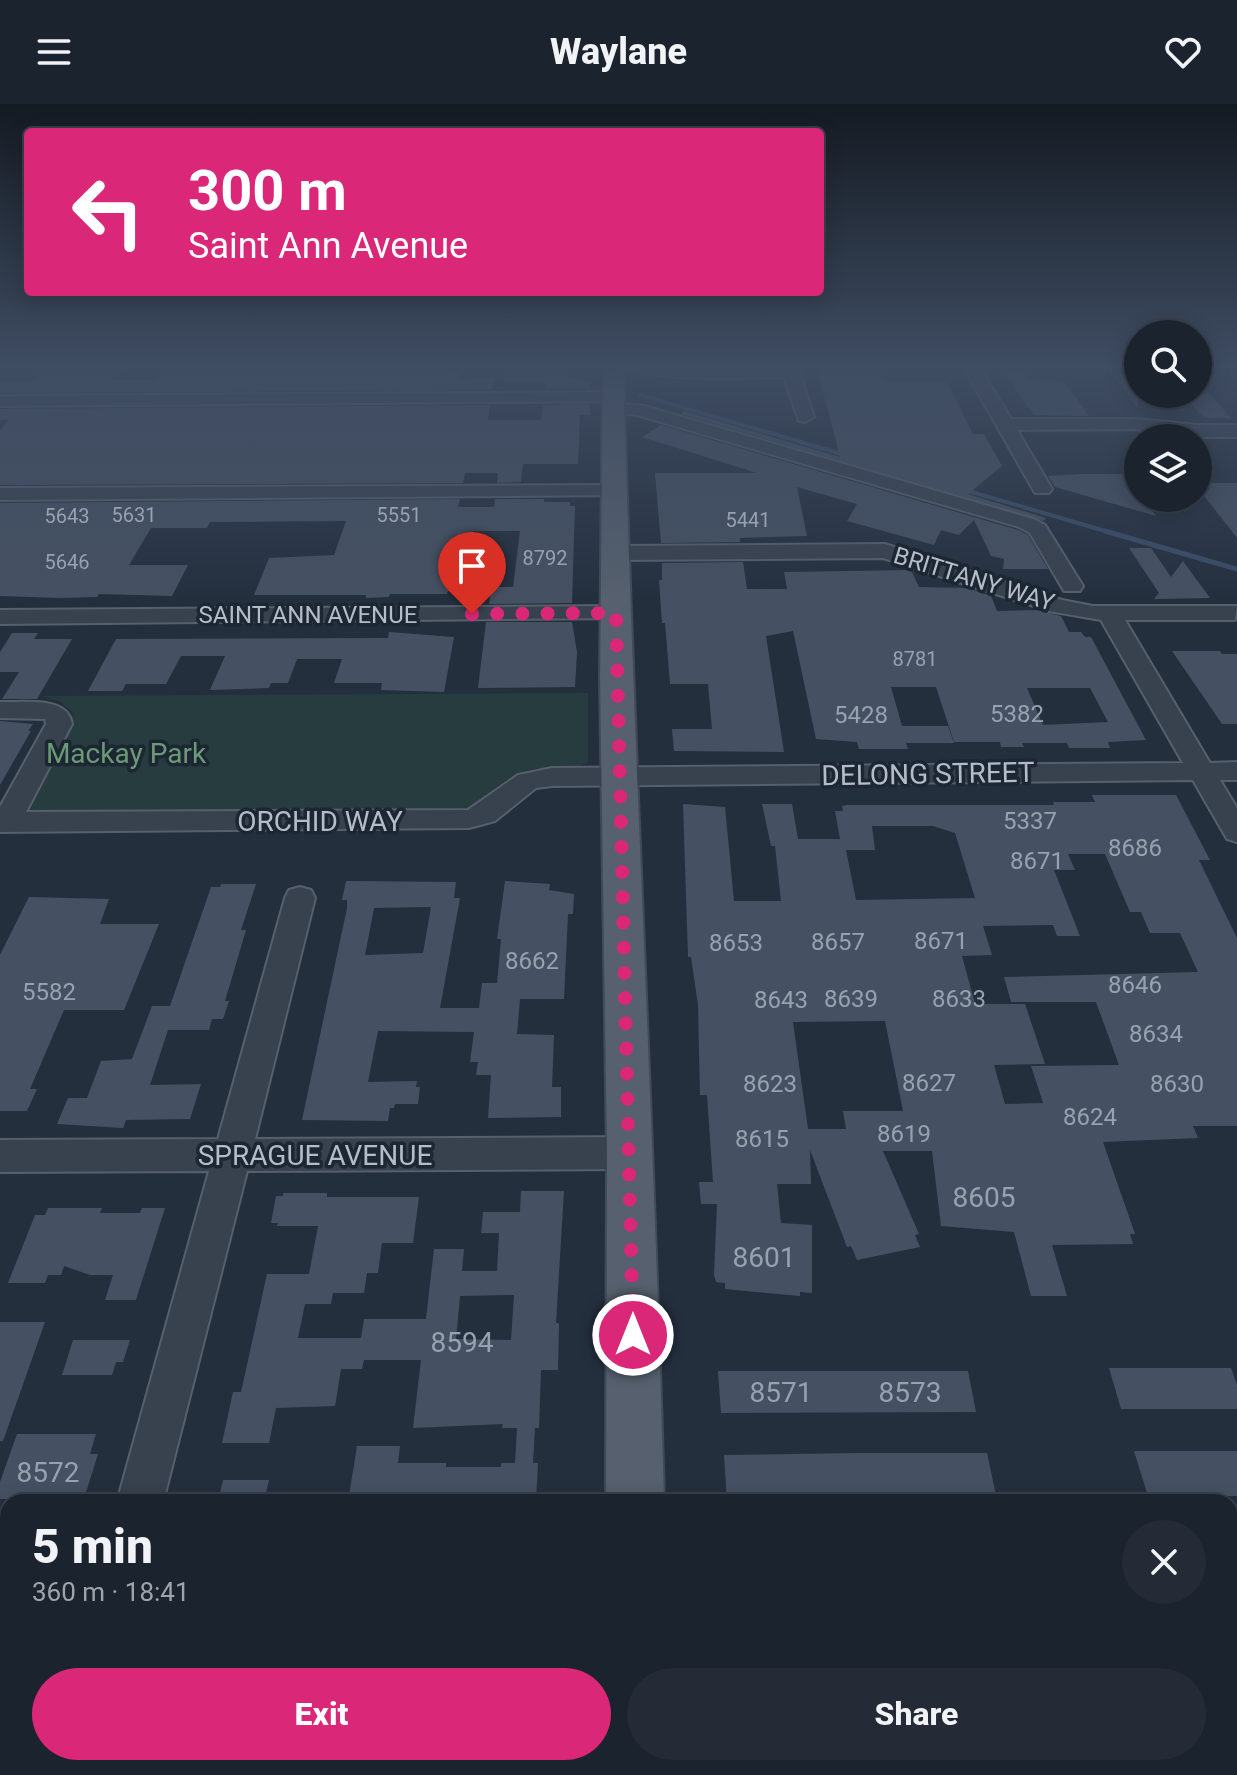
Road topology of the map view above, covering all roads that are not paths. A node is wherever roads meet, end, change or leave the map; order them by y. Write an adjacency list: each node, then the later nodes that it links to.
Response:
1 (613, 443): 5 (main road)
2 (752, 443): 8 (street)
3 (1015, 443): 4 (street)
4 (1042, 489)
5 (614, 491): 6 (street); 7 (main road)
6 (0, 494)
7 (616, 553): 9 (main road); 10 (street, BRITTANY WAY)
8 (1072, 586)
9 (616, 613): 12 (street, SAINT ANN AVENUE); 16 (main road)
10 (1109, 613): 11 (street, BRITTANY WAY); 14 (street)
11 (1235, 613)
12 (0, 617)
13 (0, 710): 17 (street, ORCHID WAY)
14 (1201, 771): 15 (street, DELONG STREET); 16 (street, DELONG STREET); 18 (street)
15 (1237, 771)
16 (620, 777): 17 (street, ORCHID WAY); 20 (main road)
17 (3, 822)
18 (1237, 832)
19 (300, 898): 21 (street)
20 (631, 1153): 21 (street, SPRAGUE AVENUE); 24 (main road)
21 (231, 1155): 22 (street, SPRAGUE AVENUE); 23 (street)
22 (0, 1156)
23 (142, 1494)
24 (635, 1494)

